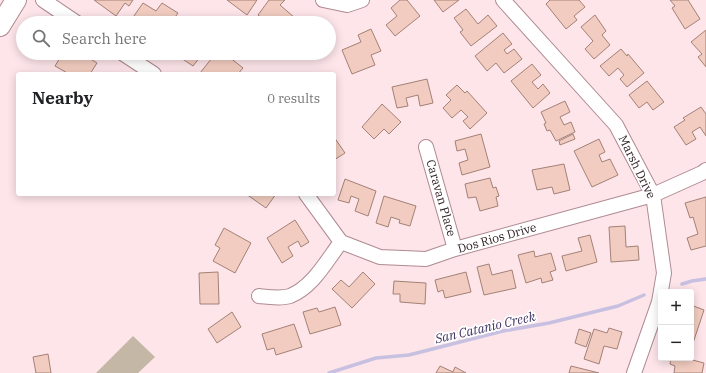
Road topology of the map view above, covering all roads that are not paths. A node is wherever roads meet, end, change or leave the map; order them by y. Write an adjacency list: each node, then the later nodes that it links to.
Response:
1 (16, 0): 7 (main road)
2 (43, 0): 6 (street)
3 (323, 0): 4 (street)
4 (362, 0)
5 (503, 0): 12 (street, Marsh Drive)
6 (67, 16)
7 (0, 26)
8 (133, 60): 9 (street)
9 (151, 72)
10 (426, 147): 15 (street, Caravan Place)
11 (706, 170): 12 (street, Dos Rios Drive)
12 (654, 195): 15 (street, Dos Rios Drive); 17 (street, Marsh Drive)
13 (307, 196): 14 (street)
14 (341, 242): 15 (street, Dos Rios Drive); 16 (street)
15 (455, 249)
16 (259, 296)
17 (634, 373)

